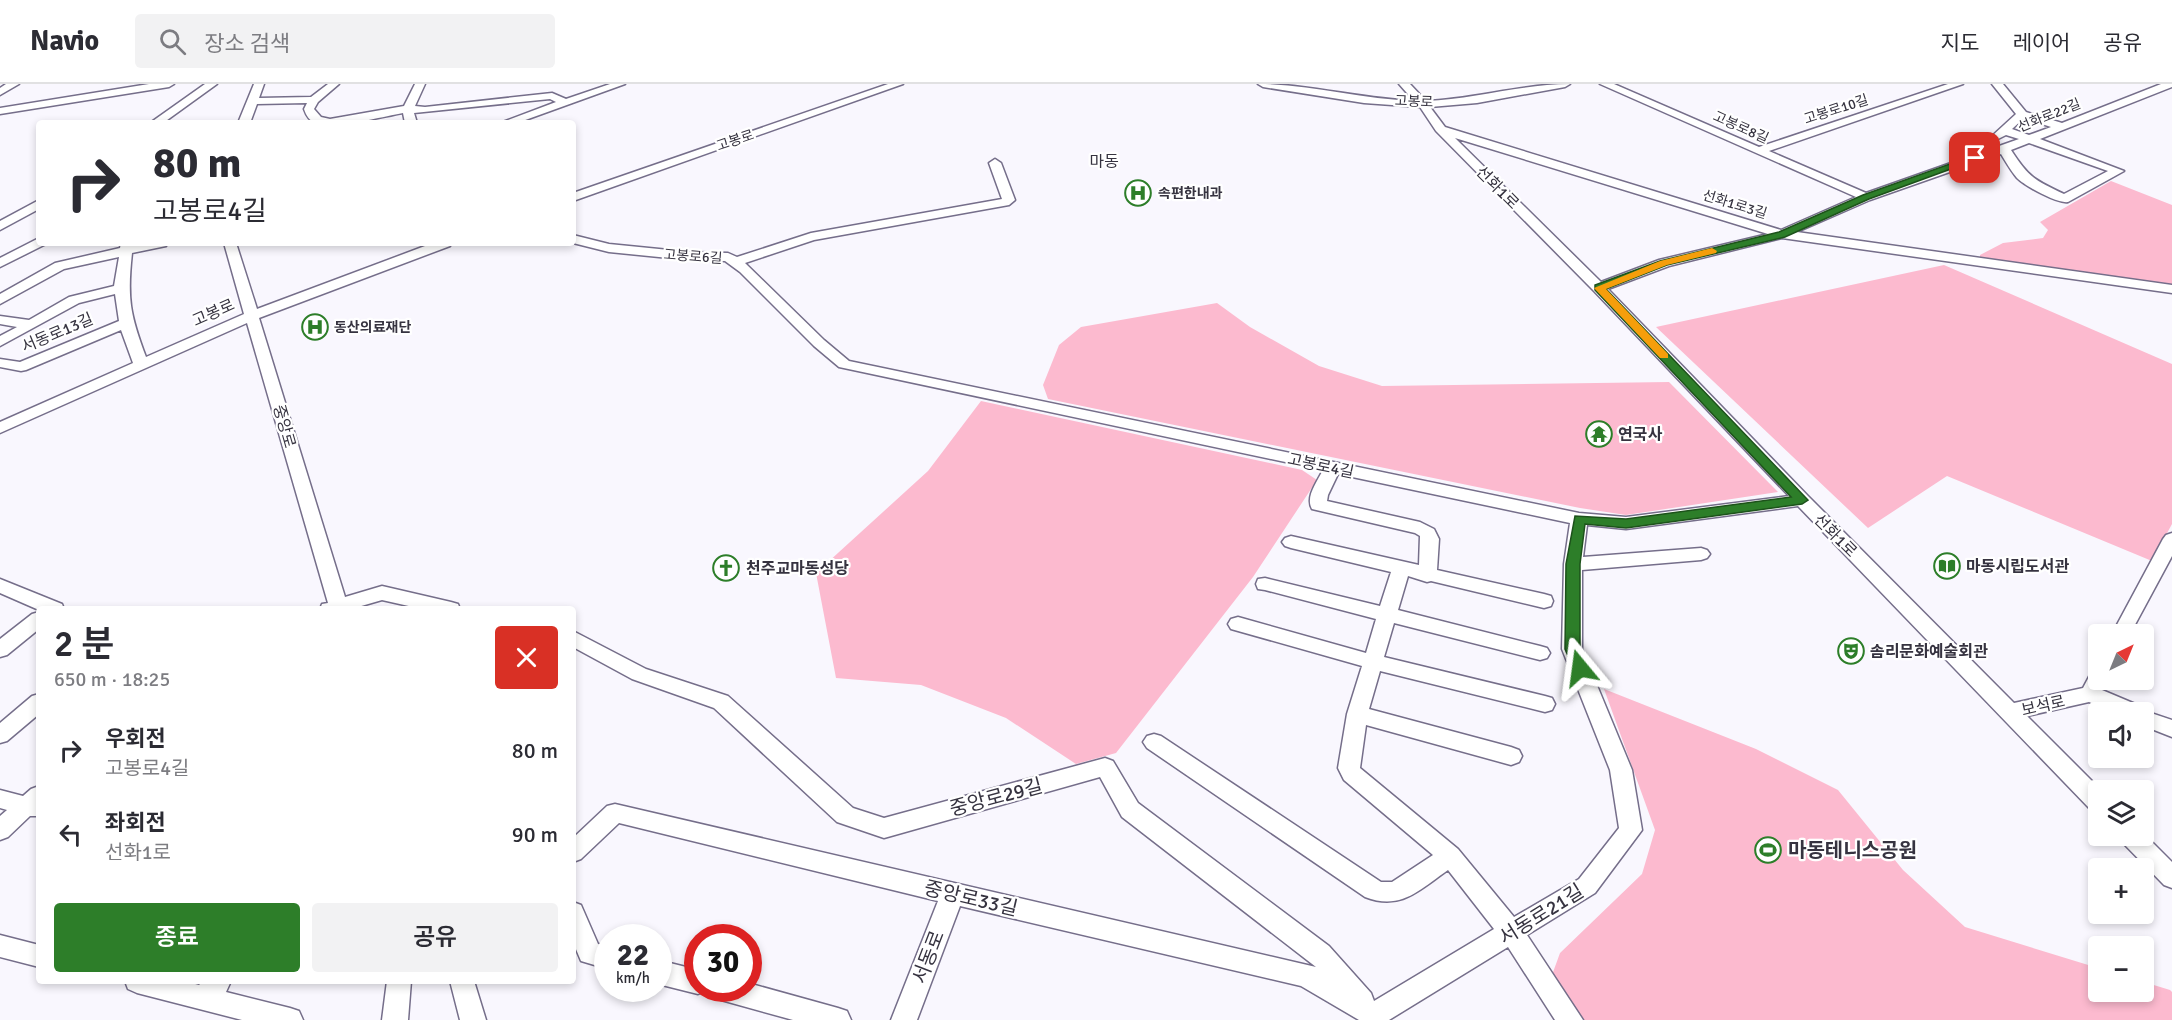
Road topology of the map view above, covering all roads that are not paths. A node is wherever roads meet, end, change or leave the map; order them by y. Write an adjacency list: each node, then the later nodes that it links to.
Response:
1 (14, 84): 16 (street)
2 (169, 84): 22 (street)
3 (212, 84): 24 (street)
4 (259, 84): 18 (street)
5 (333, 84): 17 (street)
6 (420, 84): 21 (street)
7 (620, 84): 19 (street)
8 (898, 84): 38 (street, 고봉로)
9 (1263, 84): 20 (street, 고봉로)
10 (1404, 84): 20 (street, 선화1로)
11 (1565, 84): 20 (street, 고봉로)
12 (1605, 84): 35 (street, 고봉로8길)
13 (1958, 84): 35 (street, 고봉로10길)
14 (1997, 84): 23 (street)
15 (2170, 84): 30 (street, 선화로22길)
16 (0, 92)
17 (314, 100): 18 (street); 26 (street)
18 (253, 101): 25 (street)
19 (565, 103): 21 (street); 29 (street)
20 (1423, 104): 31 (street, 선화1로)
21 (408, 109): 27 (street); 28 (street)
22 (0, 111)
23 (2022, 114): 30 (street); 32 (street)
24 (160, 120)
25 (245, 120)
26 (321, 120)
27 (348, 120)
28 (410, 120)
29 (515, 120)
30 (2061, 126): 33 (street, 선화로22길)
31 (1440, 129): 43 (street, 선화1로3길); 52 (street, 선화1로)
32 (2004, 130): 33 (street); 36 (street)
33 (2029, 140): 34 (street, 선화로22길); 34 (street)
34 (2004, 149): 36 (street, 선화로22길)
35 (1757, 151): 39 (street, 고봉로8길)
36 (1975, 158): 39 (street, 선화로22길)
37 (995, 164): 49 (street)
38 (576, 196)
39 (1866, 197): 43 (street, 선화로22길)
40 (36, 206): 42 (street)
41 (0, 210): 42 (street)
42 (9, 220)
43 (1782, 234): 52 (street, 선화로22길); 53 (street, 선화1로3길)
44 (576, 240): 49 (street, 고봉로6길)
45 (36, 244): 50 (street)
46 (231, 246): 55 (street, 중앙로)
47 (438, 246): 55 (street, 고봉로)
48 (127, 248): 51 (street); 54 (street)
49 (735, 262): 62 (street, 고봉로6길)
50 (0, 263)
51 (121, 288): 57 (street); 58 (street, 서동로13길)
52 (1599, 288): 65 (street, 선화1로)
53 (2172, 289)
54 (0, 300)
55 (253, 315): 61 (street, 고봉로); 77 (street, 중앙로)
56 (0, 320): 58 (street)
57 (126, 323): 60 (street, 서동로13길); 61 (street)
58 (30, 324): 59 (street, 서동로13길)
59 (0, 342)
60 (0, 363)
61 (141, 363): 63 (street, 고봉로)
62 (844, 364): 64 (street, 고봉로4길)
63 (0, 428)
64 (1333, 467): 66 (street, 고봉로4길); 72 (street)
65 (1802, 500): 66 (street, 고봉로4길); 93 (street, 선화1로)
66 (1579, 519): 70 (street, 서동로21길)
67 (2172, 538): 83 (street)
68 (1290, 542): 71 (street)
69 (1701, 554): 70 (street)
70 (1573, 564): 110 (street, 서동로21길)
71 (1401, 569): 72 (street); 80 (street)
72 (1427, 576): 75 (street)
73 (1265, 584): 80 (street)
74 (0, 586): 76 (street)
75 (1544, 602)
76 (46, 606)
77 (334, 606)
78 (341, 606): 79 (street)
79 (438, 606)
80 (1386, 616): 86 (street); 87 (street)
81 (36, 621): 85 (street)
82 (1238, 624): 87 (street)
83 (2126, 624)
84 (576, 640): 119 (street, 중앙로29길)
85 (0, 650)
86 (1540, 653)
87 (1372, 662): 91 (street); 94 (street)
88 (2088, 688): 93 (street, 보석로)
89 (2100, 690): 90 (street)
90 (2118, 702)
91 (1545, 704)
92 (36, 705): 97 (street)
93 (2012, 712): 100 (street, 선화1로)
94 (1357, 714): 99 (street); 106 (street)
95 (2154, 721): 96 (street)
96 (2172, 729)
97 (0, 735)
98 (1154, 742): 106 (street)
99 (1510, 756)
100 (2088, 792)
101 (0, 799): 102 (street)
102 (35, 803): 103 (street)
103 (0, 830)
104 (2141, 846): 107 (street)
105 (576, 849): 108 (street, 중앙로33길)
106 (1450, 856): 110 (street)
107 (2172, 878)
108 (953, 894): 119 (street, 중앙로33길); 124 (street, 서동로)
109 (576, 920): 113 (street)
110 (1512, 933): 119 (street, 서동로21길); 125 (street)
111 (0, 946): 112 (street)
112 (36, 955)
113 (594, 955)
114 (162, 984): 117 (street)
115 (399, 984): 121 (street)
116 (463, 984): 122 (street)
117 (212, 990): 120 (street)
118 (762, 999): 123 (street)
119 (1374, 1018)
120 (290, 1020)
121 (395, 1020)
122 (472, 1020)
123 (838, 1020)
124 (904, 1020)
125 (1570, 1020)

